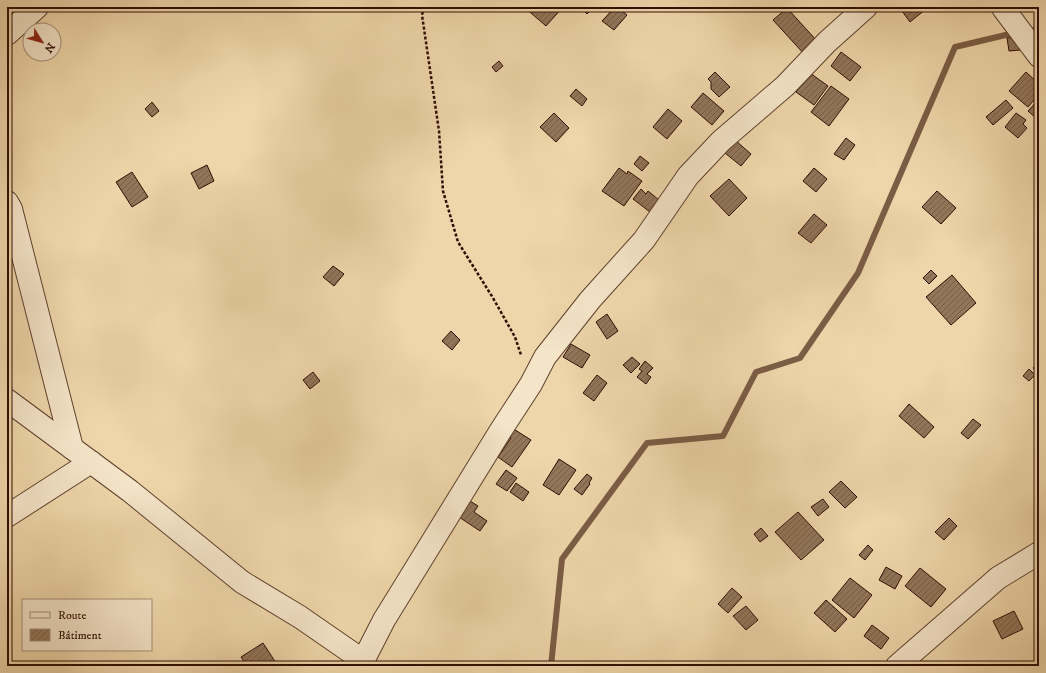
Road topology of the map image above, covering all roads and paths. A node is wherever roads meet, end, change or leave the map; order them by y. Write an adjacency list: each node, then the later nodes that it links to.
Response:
1 (37, 7): 5 (street)
2 (424, 7): 8 (path)
3 (866, 7): 8 (street)
4 (1002, 7): 6 (street)
5 (7, 34)
6 (1039, 56)
7 (7, 202): 10 (street)
8 (531, 384): 14 (street)
9 (7, 400): 10 (street)
10 (72, 448): 11 (street)
11 (91, 462): 12 (street); 14 (street)
12 (7, 516)
13 (1039, 553): 15 (street)
14 (363, 665)
15 (897, 666)

